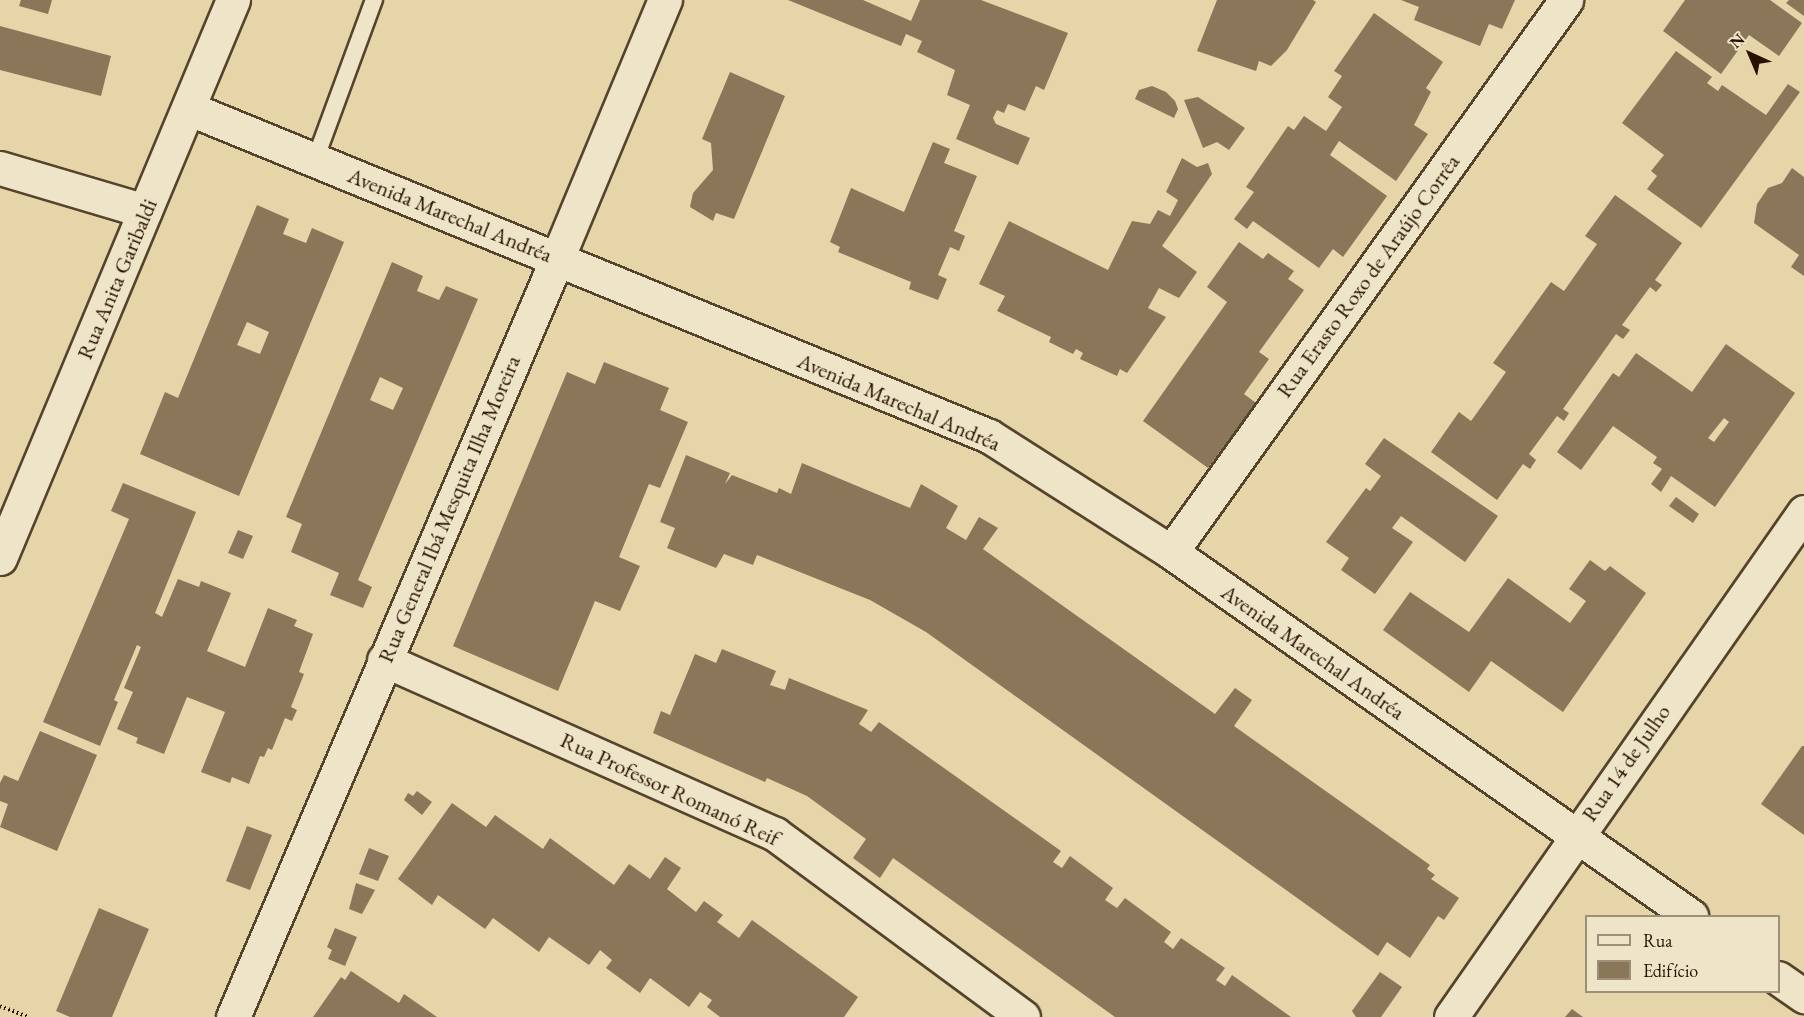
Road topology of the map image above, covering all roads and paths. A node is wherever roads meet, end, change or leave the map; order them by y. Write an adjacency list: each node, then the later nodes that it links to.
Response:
1 (233, 0): 5 (street, Rua Anita Garibaldi)
2 (375, 0): 6 (lane)
3 (665, 0): 9 (street, Rua General Ibá Mesquita Ilha Moreira)
4 (1566, 0): 12 (street, Rua Erasto Roxo de Araújo Corrêa)
5 (190, 109): 6 (street, Avenida Marechal Andréa); 8 (street, Rua Anita Garibaldi)
6 (315, 159): 9 (street, Avenida Marechal Andréa)
7 (0, 168): 8 (street)
8 (145, 211): 11 (street, Rua Anita Garibaldi)
9 (557, 259): 12 (street, Avenida Marechal Andréa); 14 (street, Rua General Ibá Mesquita Ilha Moreira)
10 (1804, 512): 15 (street, Rua 14 de Julho)
11 (6, 525): 13 (street, Rua Anita Garibaldi)
12 (1171, 552): 15 (street, Avenida Marechal Andréa)
13 (0, 558)
14 (384, 660): 21 (street, Rua General Ibá Mesquita Ilha Moreira); 22 (street, Rua Professor Romanó Reif)
15 (1575, 835): 16 (street, Avenida Marechal Andréa); 23 (street, Rua 14 de Julho)
16 (1690, 915)
17 (1780, 979): 18 (street)
18 (1804, 996)
19 (0, 1006): 20 (path)
20 (28, 1017)
21 (233, 1017)
22 (1023, 1017)
23 (1451, 1017)

